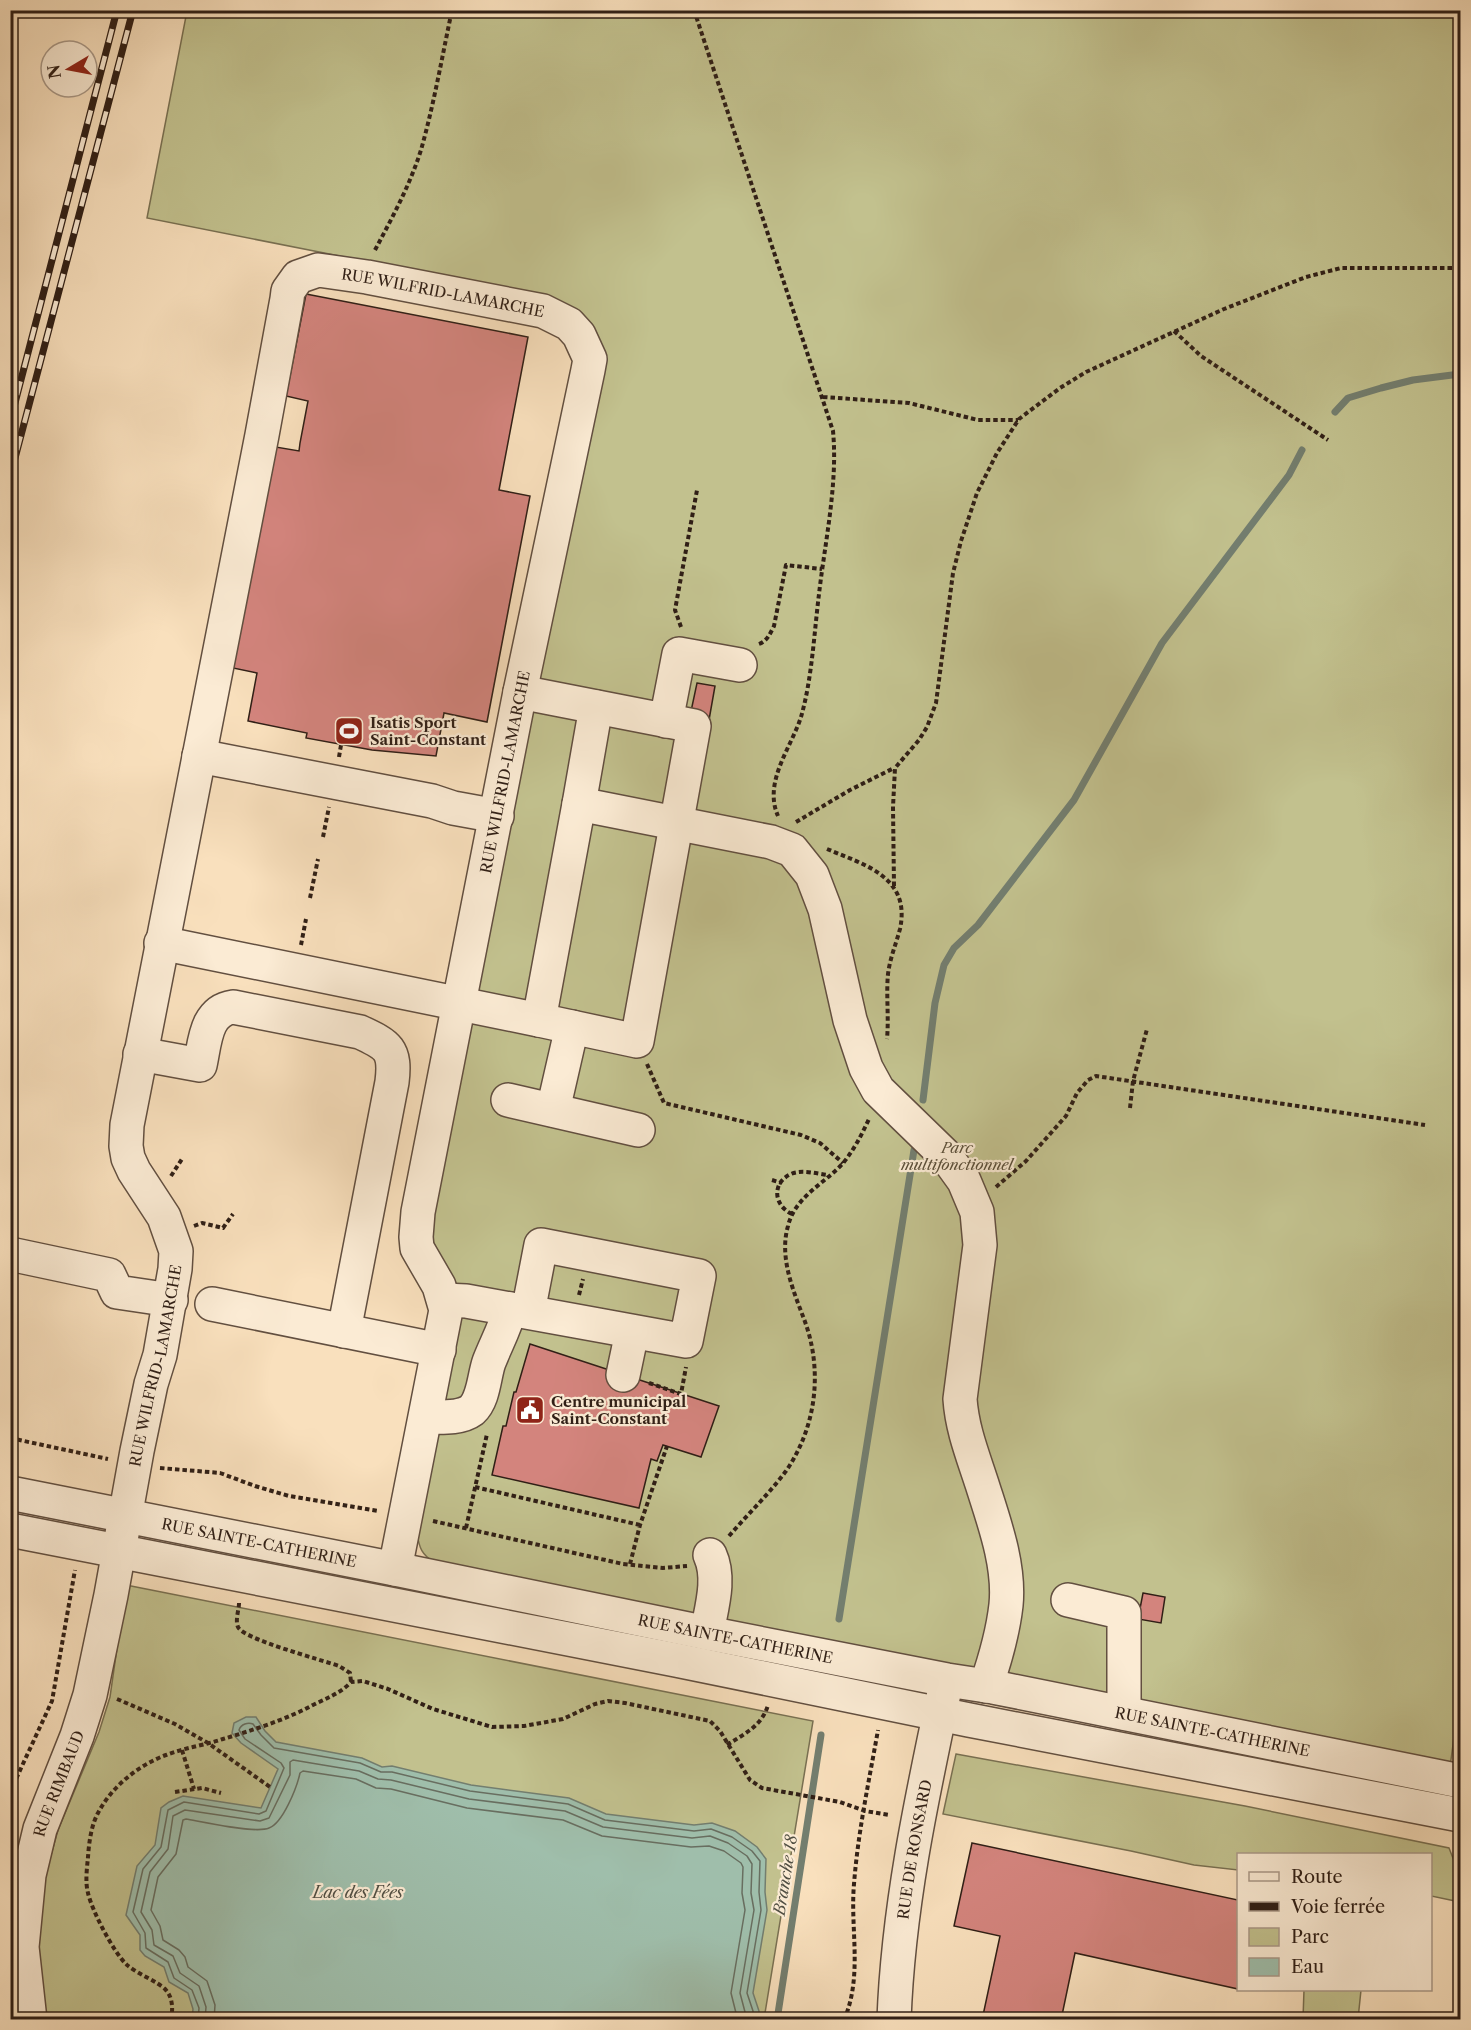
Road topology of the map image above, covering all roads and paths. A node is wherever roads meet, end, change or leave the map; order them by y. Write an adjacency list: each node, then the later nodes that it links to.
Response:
1 (452, 10): 3 (path)
2 (694, 10): 6 (path)
3 (374, 252)
4 (1461, 268): 5 (path)
5 (1174, 332): 7 (path); 8 (path)
6 (823, 397): 7 (path); 10 (path)
7 (1019, 420): 17 (path)
8 (1328, 440)
9 (697, 490): 11 (path)
10 (822, 569): 12 (path); 21 (path)
11 (682, 630)
12 (748, 655): 15 (street)
13 (520, 692): 14 (street); 16 (street, RUE WILFRID-LAMARCHE); 20 (street, RUE WILFRID-LAMARCHE)
14 (596, 707): 15 (street); 19 (street)
15 (666, 721): 23 (street)
16 (199, 756): 20 (street); 30 (street, RUE WILFRID-LAMARCHE)
17 (895, 768): 22 (path); 27 (path)
18 (330, 801): 24 (path)
19 (579, 804): 23 (street); 33 (street)
20 (496, 816): 32 (street, RUE WILFRID-LAMARCHE)
21 (780, 822)
22 (795, 823)
23 (677, 824): 36 (street); 54 (street)
24 (323, 837)
25 (821, 846): 27 (path)
26 (318, 859): 28 (path)
27 (894, 886): 37 (path)
28 (310, 898)
29 (306, 920): 31 (path)
30 (161, 943): 32 (street); 38 (street, RUE WILFRID-LAMARCHE)
31 (300, 949)
32 (460, 1003): 33 (street); 45 (street, RUE WILFRID-LAMARCHE)
33 (539, 1020): 34 (street)
34 (572, 1027): 36 (street); 44 (street)
35 (1147, 1029): 39 (path)
36 (637, 1041): 49 (path)
37 (886, 1045)
38 (140, 1054): 41 (street); 61 (street, RUE WILFRID-LAMARCHE)
39 (1133, 1082): 42 (path); 46 (path); 54 (path)
40 (508, 1100): 44 (street)
41 (388, 1105): 45 (street); 65 (street)
42 (1130, 1108)
43 (873, 1109): 49 (path)
44 (553, 1110): 47 (street)
45 (438, 1114): 62 (street, RUE WILFRID-LAMARCHE)
46 (1425, 1125)
47 (638, 1130)
48 (182, 1159): 52 (path)
49 (843, 1163): 50 (path)
50 (829, 1175): 53 (path); 56 (path)
51 (772, 1180): 53 (path)
52 (163, 1181)
53 (782, 1183): 56 (path)
54 (972, 1201): 92 (street)
55 (233, 1214): 57 (path)
56 (792, 1214): 83 (path)
57 (192, 1227)
58 (10, 1254): 61 (street)
59 (583, 1276): 60 (path)
60 (579, 1298)
61 (171, 1300): 78 (street, RUE WILFRID-LAMARCHE)
62 (444, 1300): 64 (street); 67 (street, RUE WILFRID-LAMARCHE)
63 (212, 1304): 65 (street)
64 (519, 1311): 66 (street); 66 (street); 70 (street)
65 (344, 1331): 67 (street)
66 (632, 1332): 69 (street)
67 (439, 1350): 70 (street, RUE WILFRID-LAMARCHE)
68 (687, 1364): 69 (path)
69 (631, 1377)
70 (426, 1417): 86 (street, RUE WILFRID-LAMARCHE)
71 (10, 1438): 73 (path)
72 (667, 1446): 80 (path)
73 (114, 1460)
74 (152, 1466): 77 (path)
75 (475, 1487): 80 (path)
76 (10, 1493): 78 (street, RUE SAINTE-CATHERINE)
77 (381, 1512)
78 (125, 1515): 82 (street, RUE WILFRID-LAMARCHE); 86 (street, RUE SAINTE-CATHERINE)
79 (431, 1521): 84 (path)
80 (640, 1525): 84 (path)
81 (10, 1530): 82 (street)
82 (118, 1552): 96 (street); 110 (street, RUE RIMBAUD)
83 (710, 1555): 84 (path); 89 (street)
84 (630, 1564)
85 (75, 1569): 104 (path)
86 (395, 1569): 89 (street, RUE SAINTE-CATHERINE)
87 (1068, 1600): 95 (street)
88 (240, 1601): 91 (path)
89 (707, 1633): 90 (street, RUE SAINTE-CATHERINE)
90 (947, 1680): 92 (street, RUE SAINTE-CATHERINE); 96 (street, RUE DE RONSARD)
91 (351, 1682): 98 (path); 99 (path)
92 (986, 1686): 95 (street, RUE SAINTE-CATHERINE)
93 (110, 1697): 98 (path)
94 (768, 1704): 99 (path)
95 (1124, 1713): 101 (street, RUE SAINTE-CATHERINE)
96 (940, 1714): 109 (street); 113 (street, RUE DE RONSARD)
97 (878, 1726): 107 (path)
98 (207, 1743): 100 (path); 102 (path)
99 (727, 1745): 107 (path)
100 (182, 1750): 103 (path); 111 (path)
101 (1461, 1781)
102 (270, 1787)
103 (194, 1789): 105 (path); 106 (path)
104 (10, 1792)
105 (175, 1792)
106 (221, 1793)
107 (864, 1811): 108 (path); 112 (path)
108 (889, 1815)
109 (1461, 1815)
110 (30, 2019)
111 (171, 2019)
112 (844, 2019)
113 (894, 2019)

